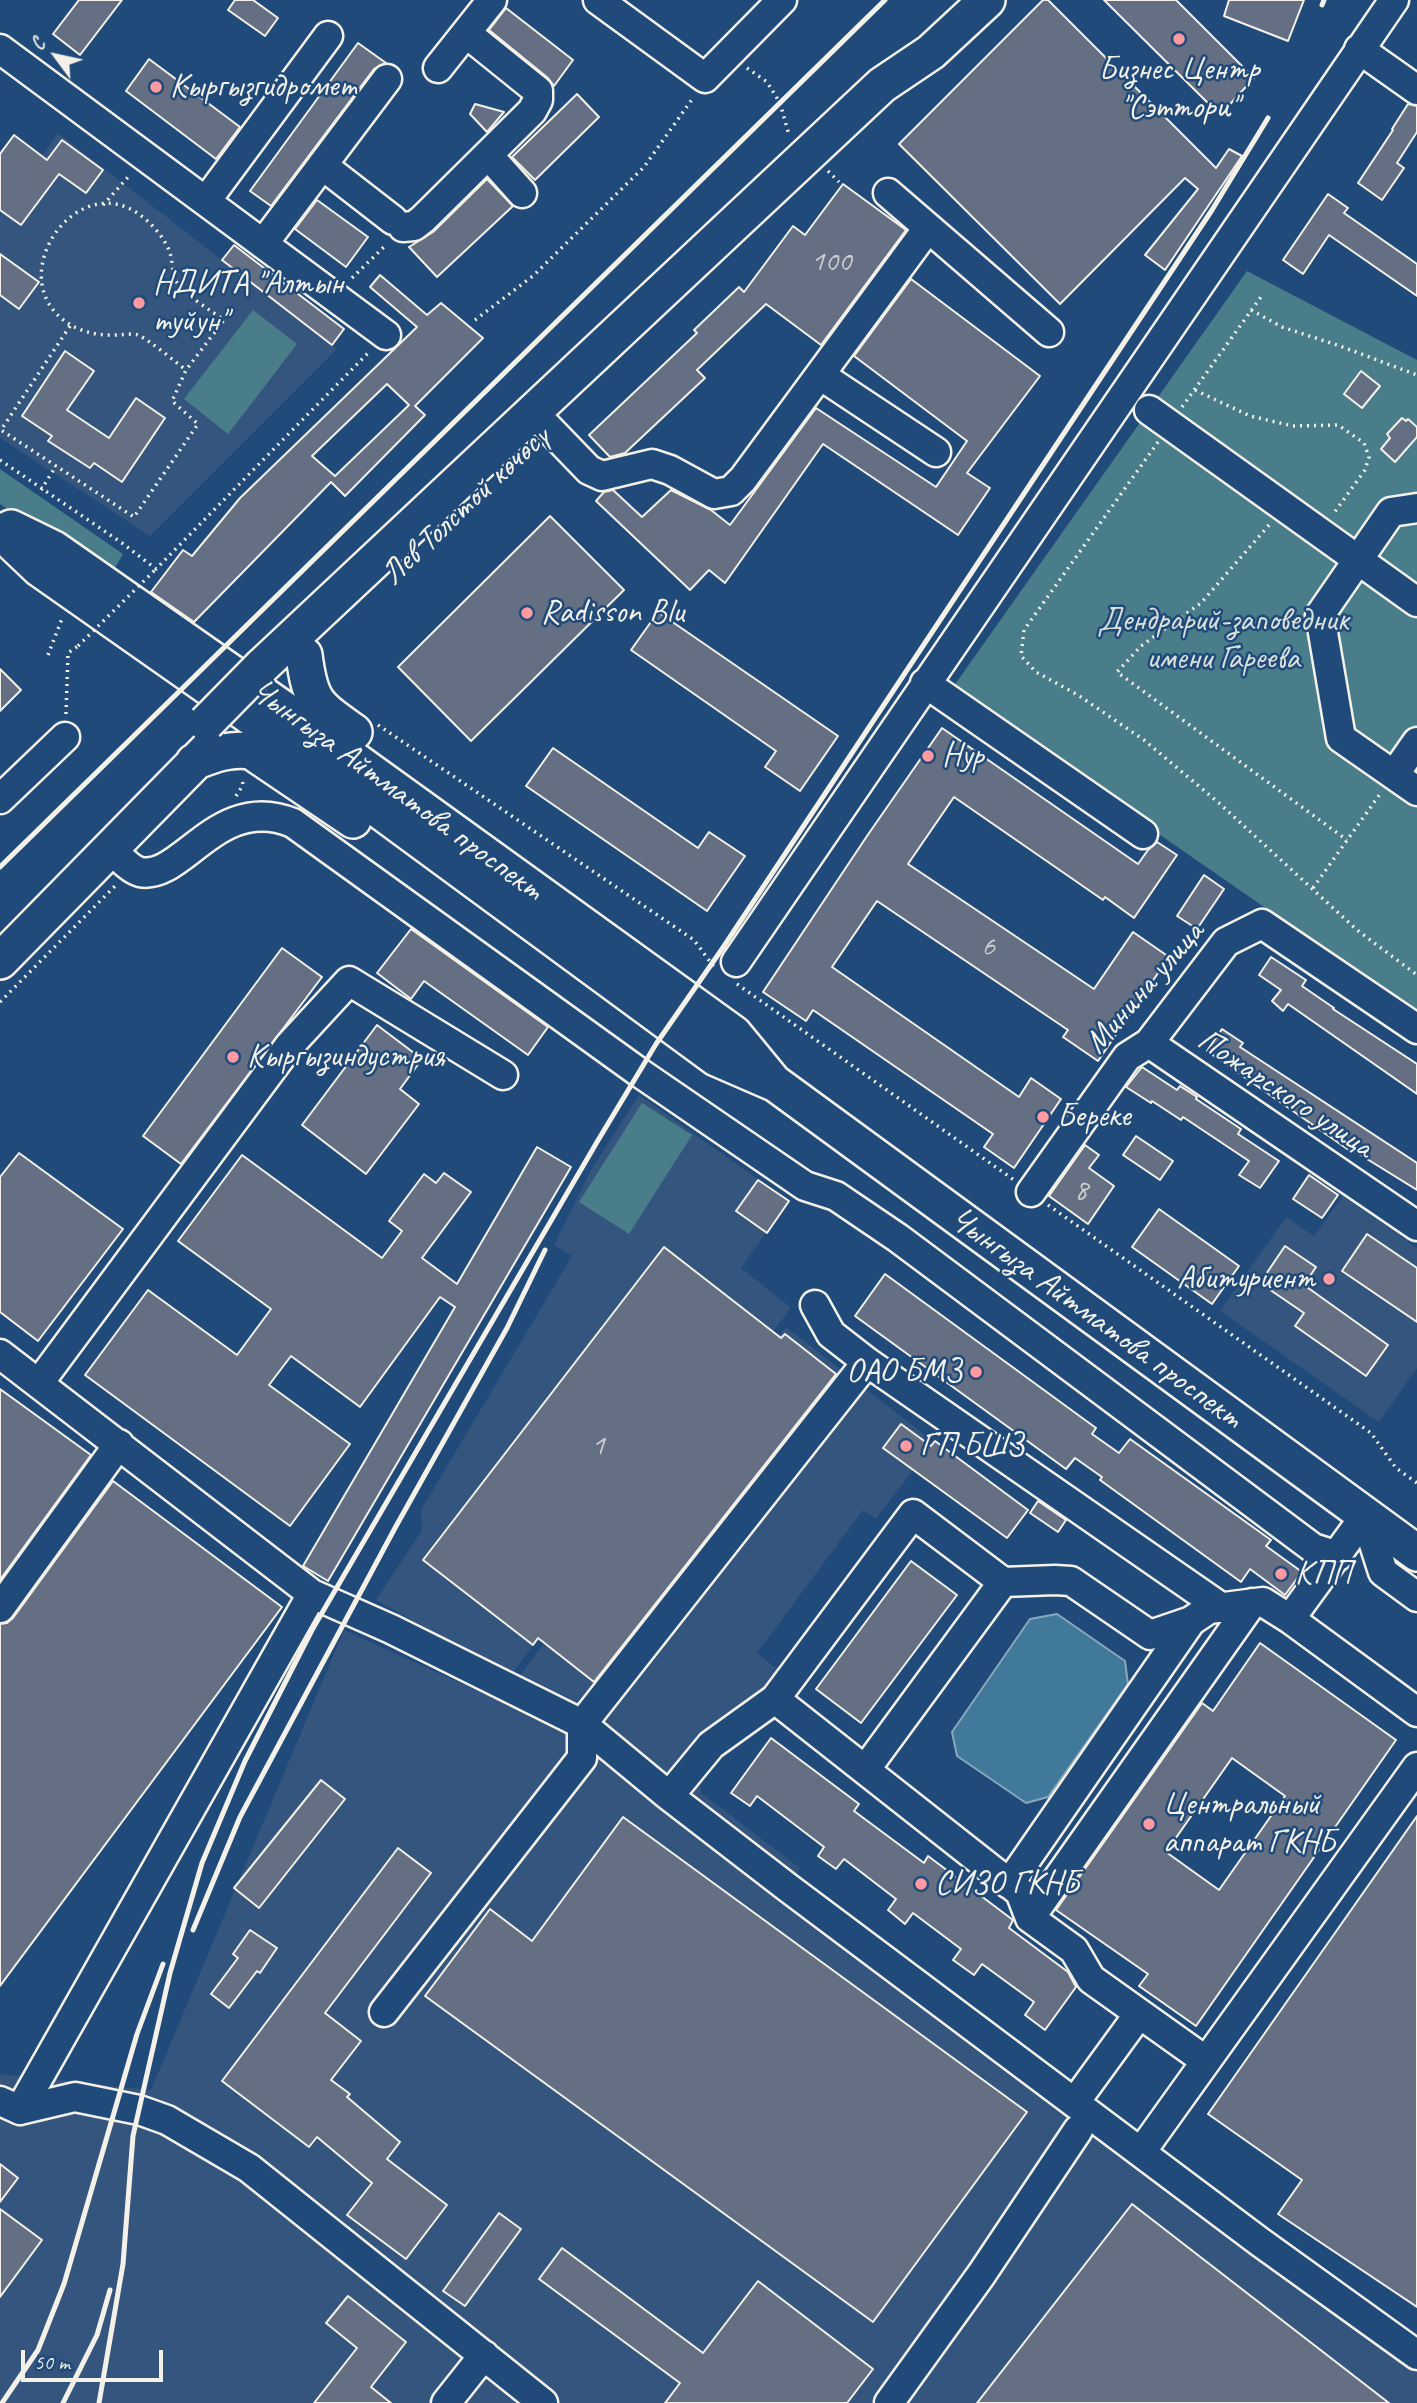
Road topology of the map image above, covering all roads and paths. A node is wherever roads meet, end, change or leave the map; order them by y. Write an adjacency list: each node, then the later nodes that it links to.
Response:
1 (492, 0): 6 (street)
2 (598, 0): 13 (street)
3 (782, 0): 13 (street)
4 (987, 0): 38 (main road, Лев Толстой көчөсү)
5 (1394, 0): 9 (street)
6 (466, 33): 11 (street); 16 (street)
7 (328, 36): 21 (street)
8 (0, 49): 17 (street)
9 (1359, 49): 15 (street); 55 (street)
10 (737, 61): 14 (path)
11 (438, 68)
12 (387, 79): 18 (street)
13 (705, 79): 29 (path)
14 (767, 82)
15 (1417, 90)
16 (488, 155): 19 (street); 23 (street)
17 (143, 156): 21 (street); 22 (path)
18 (322, 165): 23 (street); 25 (street)
19 (522, 192)
20 (888, 193): 24 (street)
21 (206, 201): 25 (street)
22 (103, 205): 30 (path); 33 (path)
23 (398, 224): 26 (path)
24 (928, 228): 31 (street); 34 (street)
25 (263, 244): 32 (street)
26 (352, 278)
27 (1263, 294): 28 (path)
28 (1251, 310): 35 (path); 36 (path)
29 (475, 320)
30 (70, 326): 33 (path); 41 (path)
31 (1049, 332)
32 (386, 335): 49 (path)
33 (186, 370): 41 (path)
34 (820, 375): 38 (street); 39 (street)
35 (1417, 375)
36 (1195, 390): 37 (path); 47 (path)
37 (1159, 417): 43 (street); 67 (path)
38 (542, 421): 53 (main road, Лев Толстой көчөсү); 54 (main road, Лев Толстой көчөсү)
39 (936, 452)
40 (0, 460): 42 (path)
41 (56, 466): 42 (path)
42 (41, 490): 49 (path)
43 (1284, 507): 47 (street); 65 (path)
44 (1417, 508): 48 (street)
45 (0, 523): 72 (main road, Чынгыза Айтматова проспект)
46 (0, 531): 72 (main road, Чынгыза Айтматова проспект)
47 (1320, 532): 48 (street)
48 (1358, 559): 50 (street); 61 (street)
49 (156, 569): 58 (path, bridge)
50 (1417, 602)
51 (64, 614): 52 (path)
52 (48, 655)
53 (304, 655): 54 (main road, Лев Толстой көчөсү); 72 (main road)
54 (270, 672): 57 (main road, Лев Толстой көчөсү)
55 (925, 683): 64 (street); 70 (street)
56 (373, 721): 70 (path)
57 (214, 729): 60 (main road, Лев Толстой көчөсү); 68 (main road, Лев Толстой көчөсү)
58 (65, 737): 63 (street)
59 (1417, 742): 61 (street)
60 (194, 762): 66 (main road, Лев Толстой көчөсү); 72 (main road)
61 (1394, 775): 62 (street); 65 (path)
62 (1417, 791)
63 (0, 799)
64 (1143, 834)
65 (1347, 841): 67 (path)
66 (111, 849): 69 (main road, Лев Толстой көчөсү); 86 (street)
67 (1313, 888): 71 (path)
68 (0, 930)
69 (0, 961)
70 (726, 968): 76 (path)
71 (1417, 975)
72 (654, 994): 84 (main road, Чынгыза Айтматова проспект)
73 (1417, 1029): 74 (street, Минина улица)
74 (1149, 1043): 76 (street, Минина улица); 77 (street, Пожарского улица)
75 (503, 1075): 81 (street)
76 (1031, 1192): 83 (path)
77 (1417, 1226)
78 (815, 1305): 80 (street)
79 (0, 1354): 81 (street)
80 (867, 1362): 92 (street); 97 (street)
81 (39, 1383): 82 (street)
82 (119, 1444): 88 (street); 91 (street)
83 (1417, 1483)
84 (1365, 1517): 85 (main road, Чынгыза Айтматова проспект); 86 (street); 89 (street)
85 (1417, 1553)
86 (1338, 1556): 93 (street)
87 (1003, 1582): 94 (street); 95 (street); 99 (street)
88 (312, 1594): 97 (street); 106 (street)
89 (1417, 1597)
90 (1252, 1603): 92 (street); 93 (street); 102 (street)
91 (0, 1608)
92 (1222, 1608): 94 (street)
93 (1290, 1619): 96 (street)
94 (1191, 1621): 101 (street)
95 (775, 1699): 99 (street); 100 (street)
96 (1417, 1712)
97 (582, 1724): 100 (street); 103 (street)
98 (1417, 1767): 105 (street)
99 (865, 1770): 101 (street)
100 (669, 1796): 107 (street)
101 (1009, 1884): 102 (street)
102 (1030, 1918): 104 (street)
103 (383, 2012)
104 (1139, 2014): 105 (street); 107 (street)
105 (1206, 2061): 108 (street)
106 (10, 2106): 109 (street)
107 (1077, 2116): 108 (street); 113 (street)
108 (1141, 2152): 110 (street)
109 (484, 2355): 111 (street); 112 (street)
110 (1417, 2355)
111 (446, 2403)
112 (542, 2403)
113 (889, 2403)

